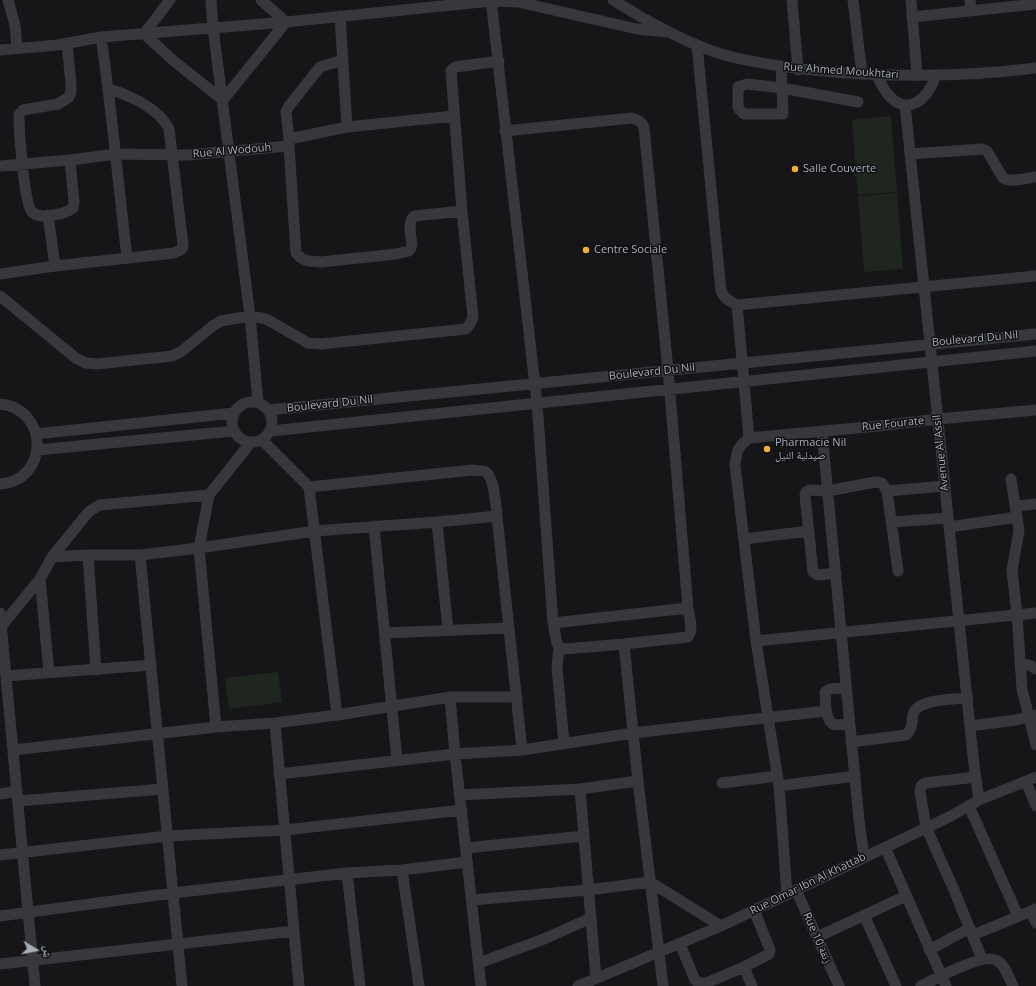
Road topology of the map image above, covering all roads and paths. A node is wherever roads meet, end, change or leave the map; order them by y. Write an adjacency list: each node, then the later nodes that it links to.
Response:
1 (8, 0): 22 (street)
2 (170, 0): 18 (street)
3 (211, 0): 16 (street)
4 (261, 0): 15 (street)
5 (491, 0): 13 (street); 17 (street); 25 (street)
6 (613, 0): 17 (street, Rue Ahmed Moukhtari)
7 (792, 0): 28 (street)
8 (853, 0): 29 (street)
9 (911, 0): 14 (street)
10 (1020, 2): 11 (street); 12 (street)
11 (1036, 4)
12 (970, 5): 14 (street)
13 (340, 16): 15 (street); 24 (street)
14 (912, 17): 31 (street)
15 (286, 22): 16 (street); 35 (street)
16 (214, 28): 18 (street); 35 (street)
17 (667, 32): 21 (street, Rue Ahmed Moukhtari)
18 (144, 34): 19 (street); 35 (street)
19 (101, 37): 20 (street); 34 (street)
20 (67, 43): 22 (street); 47 (street)
21 (697, 45): 26 (street, Rue Ahmed Moukhtari); 58 (street)
22 (17, 48): 23 (street)
23 (0, 50)
24 (343, 60): 39 (street); 41 (street)
25 (498, 61): 38 (street); 40 (street)
26 (781, 67): 28 (street, Rue Ahmed Moukhtari); 33 (street)
27 (1036, 68): 32 (street, Rue Ahmed Moukhtari)
28 (798, 70): 29 (street, Rue Ahmed Moukhtari)
29 (862, 74): 30 (street, Rue Ahmed Moukhtari)
30 (877, 74): 31 (street, Rue Ahmed Moukhtari); 37 (street)
31 (917, 75): 32 (street, Rue Ahmed Moukhtari)
32 (936, 75): 37 (street)
33 (782, 88): 33 (street); 36 (street)
34 (108, 89): 43 (street); 45 (street)
35 (223, 100): 42 (street)
36 (858, 102)
37 (905, 105): 44 (street, Avenue Al Assil)
38 (454, 116): 39 (street, Rue Al Wodouh); 50 (street)
39 (347, 127): 41 (street, Rue Al Wodouh)
40 (506, 131): 65 (street); 67 (street)
41 (289, 143): 42 (street, Rue Al Wodouh); 50 (street)
42 (230, 152): 45 (street, Rue Al Wodouh); 59 (street)
43 (116, 154): 45 (street, Rue Al Wodouh); 46 (street, Rue Al Wodouh); 52 (street)
44 (910, 154): 49 (street); 56 (street, Avenue Al Assil)
45 (173, 156): 52 (street)
46 (70, 160): 47 (street, Rue Al Wodouh); 51 (street)
47 (23, 164): 48 (street, Rue Al Wodouh); 51 (street)
48 (0, 166)
49 (1036, 177)
50 (462, 211): 59 (street)
51 (48, 215): 53 (street)
52 (128, 258): 53 (street)
53 (55, 266): 54 (street)
54 (0, 274)
55 (1036, 276): 56 (street)
56 (924, 286): 58 (street); 61 (street, Avenue Al Assil)
57 (0, 296): 59 (street)
58 (737, 305): 63 (street)
59 (250, 316): 69 (street)
60 (1036, 334): 61 (street, Boulevard Du Nil)
61 (930, 343): 63 (street, Boulevard Du Nil); 64 (street, Avenue Al Assil)
62 (1036, 351): 64 (street, Boulevard Du Nil)
63 (743, 362): 65 (street, Boulevard Du Nil); 66 (street)
64 (932, 362): 66 (street, Boulevard Du Nil); 75 (street, Avenue Al Assil)
65 (668, 370): 67 (street, Boulevard Du Nil); 68 (street)
66 (745, 382): 68 (street, Boulevard Du Nil); 80 (street)
67 (534, 384): 70 (street); 72 (street, Boulevard Du Nil)
68 (669, 389): 70 (street, Boulevard Du Nil); 108 (street)
69 (258, 402): 72 (street); 74 (street)
70 (537, 402): 77 (street, Boulevard Du Nil); 113 (street)
71 (0, 404): 79 (street)
72 (268, 410): 77 (street)
73 (1036, 410): 75 (street, Rue Fourate)
74 (234, 414): 76 (street); 79 (street)
75 (938, 419): 78 (street, Rue Fourate); 86 (street, Avenue Al Assil)
76 (234, 431): 82 (street); 83 (street)
77 (271, 431): 81 (street)
78 (822, 432): 80 (street, Rue Fourate); 88 (street)
79 (36, 434): 83 (street)
80 (749, 438): 100 (street)
81 (262, 440): 82 (street); 87 (street)
82 (251, 442): 90 (street)
83 (37, 450): 85 (street)
84 (1011, 479): 92 (street)
85 (0, 484)
86 (945, 486): 89 (street); 96 (street, Avenue Al Assil)
87 (309, 487): 93 (street); 98 (street)
88 (828, 490): 89 (street); 99 (street); 106 (street)
89 (887, 491): 95 (street)
90 (209, 495): 101 (street); 104 (street)
91 (1036, 504): 92 (street)
92 (1017, 511): 96 (street); 111 (street)
93 (497, 516): 94 (street); 115 (street)
94 (437, 522): 97 (street); 116 (street)
95 (892, 522): 96 (street); 105 (street)
96 (949, 523): 112 (street, Avenue Al Assil)
97 (374, 526): 98 (street); 118 (street)
98 (315, 531): 101 (street); 134 (street)
99 (809, 531): 100 (street); 106 (street)
100 (744, 539): 119 (street)
101 (199, 548): 103 (street); 140 (street)
102 (88, 555): 103 (street); 104 (street); 125 (street)
103 (140, 555): 123 (street)
104 (52, 558): 107 (street)
105 (898, 571)
106 (836, 573): 117 (street)
107 (40, 578): 114 (street); 126 (street)
108 (688, 608): 113 (street); 120 (street)
109 (0, 613): 114 (street)
110 (1036, 613): 111 (street)
111 (1017, 615): 112 (street); 122 (street)
112 (959, 621): 117 (street); 131 (street, Avenue Al Assil)
113 (553, 623): 121 (street)
114 (1, 628): 127 (street)
115 (509, 628): 116 (street); 130 (street)
116 (448, 630): 118 (street)
117 (841, 632): 119 (street); 128 (street)
118 (385, 634): 132 (street)
119 (756, 641): 136 (street)
120 (624, 644): 121 (street); 142 (street)
121 (560, 647): 145 (street)
122 (1020, 663): 124 (street); 135 (street)
123 (151, 665): 125 (street); 143 (street)
124 (1036, 669)
125 (96, 670): 126 (street)
126 (49, 672): 127 (street)
127 (6, 676): 141 (street)
128 (846, 688): 133 (street); 138 (street)
129 (450, 697): 130 (street); 132 (street); 149 (street)
130 (517, 697): 148 (street)
131 (968, 698): 139 (street, Avenue Al Assil); 144 (street)
132 (391, 707): 134 (street); 150 (street)
133 (826, 711): 136 (street); 138 (street)
134 (337, 715): 137 (street)
135 (1032, 716): 139 (street); 146 (street)
136 (768, 717): 142 (street); 156 (street)
137 (275, 723): 140 (street); 151 (street)
138 (850, 724): 144 (street)
139 (970, 726): 153 (street, Avenue Al Assil)
140 (216, 727): 143 (street)
141 (5, 729): 147 (street)
142 (633, 733): 145 (street); 155 (street)
143 (158, 734): 147 (street); 159 (street)
144 (852, 742): 152 (street)
145 (564, 744): 148 (street)
146 (1036, 746)
147 (13, 750): 162 (street)
148 (522, 750): 149 (street)
149 (455, 754): 150 (street); 161 (street)
150 (397, 760): 151 (street)
151 (279, 774): 168 (street)
152 (855, 776): 156 (street); 175 (street)
153 (976, 777): 163 (street, Avenue Al Assil); 167 (street)
154 (1031, 780): 163 (street, Rue Omar Ibn Al Khattab); 165 (street)
155 (638, 781): 158 (street); 180 (street)
156 (778, 781): 157 (street); 182 (street)
157 (722, 783)
158 (580, 788): 161 (street); 170 (street)
159 (163, 789): 162 (street); 169 (street)
160 (0, 794): 162 (street)
161 (460, 795): 166 (street)
162 (17, 796): 173 (street)
163 (979, 800): 164 (street, Rue Omar Ibn Al Khattab)
164 (969, 806): 167 (street, Rue Omar Ibn Al Khattab); 191 (street)
165 (1036, 806)
166 (462, 810): 168 (street); 172 (street)
167 (926, 827): 171 (street, Rue Omar Ibn Al Khattab); 196 (street)
168 (285, 830): 169 (street); 179 (street)
169 (168, 836): 173 (street); 183 (street)
170 (584, 836): 172 (street); 181 (street)
171 (885, 847): 175 (street, Rue Omar Ibn Al Khattab); 184 (street)
172 (466, 848): 176 (street)
173 (23, 854): 174 (street); 188 (street)
174 (0, 855)
175 (864, 857): 182 (street, Rue Omar Ibn Al Khattab)
176 (467, 862): 177 (street); 185 (street)
177 (402, 870): 178 (street); 215 (street)
178 (347, 873): 179 (street); 214 (street)
179 (289, 880): 183 (street); 195 (street)
180 (650, 882): 181 (street); 194 (street); 201 (street)
181 (588, 890): 185 (street); 192 (street)
182 (791, 892): 186 (street, Rue Omar Ibn Al Khattab); 197 (street, Rue 10 زنقة)
183 (173, 893): 188 (street); 198 (street)
184 (906, 896): 189 (street); 200 (street)
185 (472, 900): 204 (street)
186 (754, 910): 194 (street, Rue Omar Ibn Al Khattab); 206 (street)
187 (1033, 910): 191 (street); 193 (street)
188 (28, 913): 190 (street); 203 (street)
189 (864, 915): 197 (street); 219 (street)
190 (0, 916)
191 (1018, 916): 196 (street)
192 (591, 918): 204 (street); 208 (street)
193 (1036, 923)
194 (721, 926): 199 (street, Rue Omar Ibn Al Khattab)
195 (294, 931): 198 (street); 213 (street)
196 (972, 931): 200 (street); 202 (street)
197 (817, 937): 210 (street, Rue 10 زنقة)
198 (178, 944): 203 (street); 212 (street)
199 (680, 944): 201 (street, Rue Omar Ibn Al Khattab); 206 (street)
200 (929, 950): 207 (street)
201 (659, 952): 208 (street, Rue Omar Ibn Al Khattab); 217 (street)
202 (982, 959): 207 (street); 222 (street)
203 (33, 961): 205 (street); 211 (street)
204 (479, 963): 216 (street)
205 (0, 964)
206 (744, 967): 218 (street)
207 (941, 975): 220 (street); 221 (street)
208 (596, 978): 209 (street, Rue Omar Ibn Al Khattab)
209 (582, 985)
210 (836, 985)
211 (35, 986)
212 (182, 986)
213 (299, 986)
214 (360, 986)
215 (419, 986)
216 (481, 986)
217 (663, 986)
218 (752, 986)
219 (896, 986)
220 (921, 986)
221 (946, 986)
222 (1013, 986)

